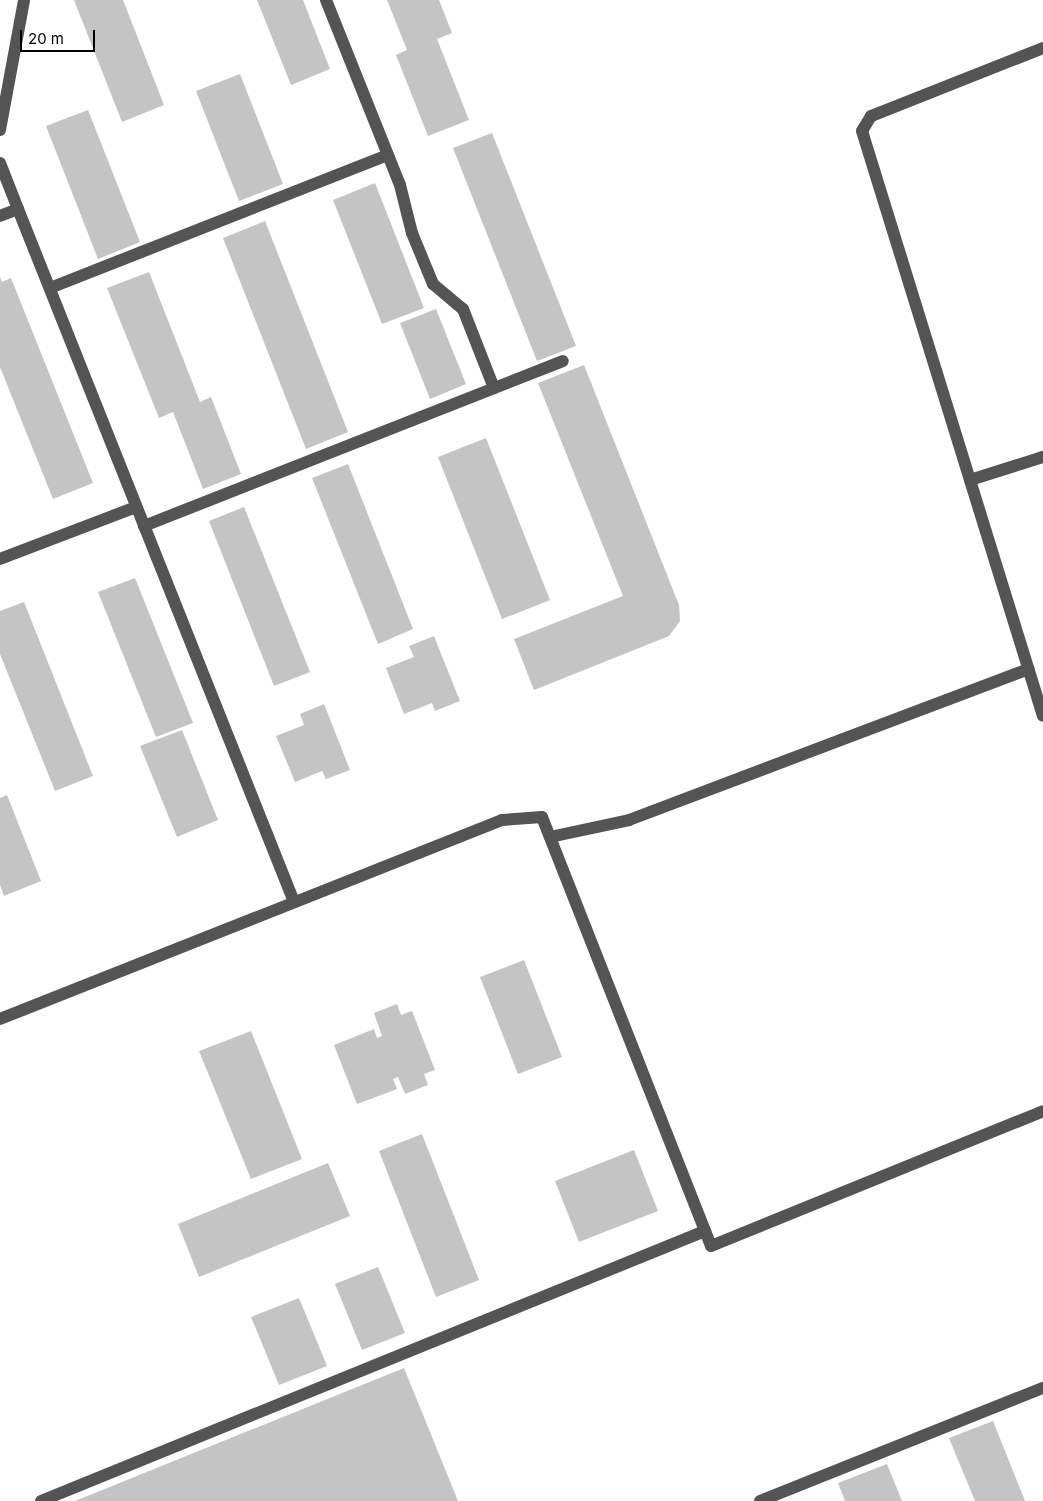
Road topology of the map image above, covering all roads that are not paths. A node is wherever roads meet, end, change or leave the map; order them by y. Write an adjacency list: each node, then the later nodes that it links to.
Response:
1 (24, 0): 4 (street)
2 (326, 0): 5 (street)
3 (1043, 48): 13 (street)
4 (0, 130)
5 (388, 154): 9 (street); 11 (street)
6 (0, 163): 7 (street)
7 (18, 209): 8 (street); 9 (street)
8 (0, 216)
9 (50, 288): 14 (street)
10 (563, 361): 11 (street)
11 (494, 388): 15 (street)
12 (1043, 457): 13 (street)
13 (970, 480): 17 (street)
14 (136, 507): 15 (street); 16 (street)
15 (144, 526): 20 (street)
16 (0, 559)
17 (1028, 669): 18 (street); 19 (street)
18 (1043, 716)
19 (550, 837): 20 (street); 23 (street)
20 (294, 902): 21 (street)
21 (0, 1019)
22 (1043, 1111): 23 (street)
23 (705, 1231): 25 (street)
24 (1043, 1388): 26 (street)
25 (41, 1501)
26 (760, 1501)

